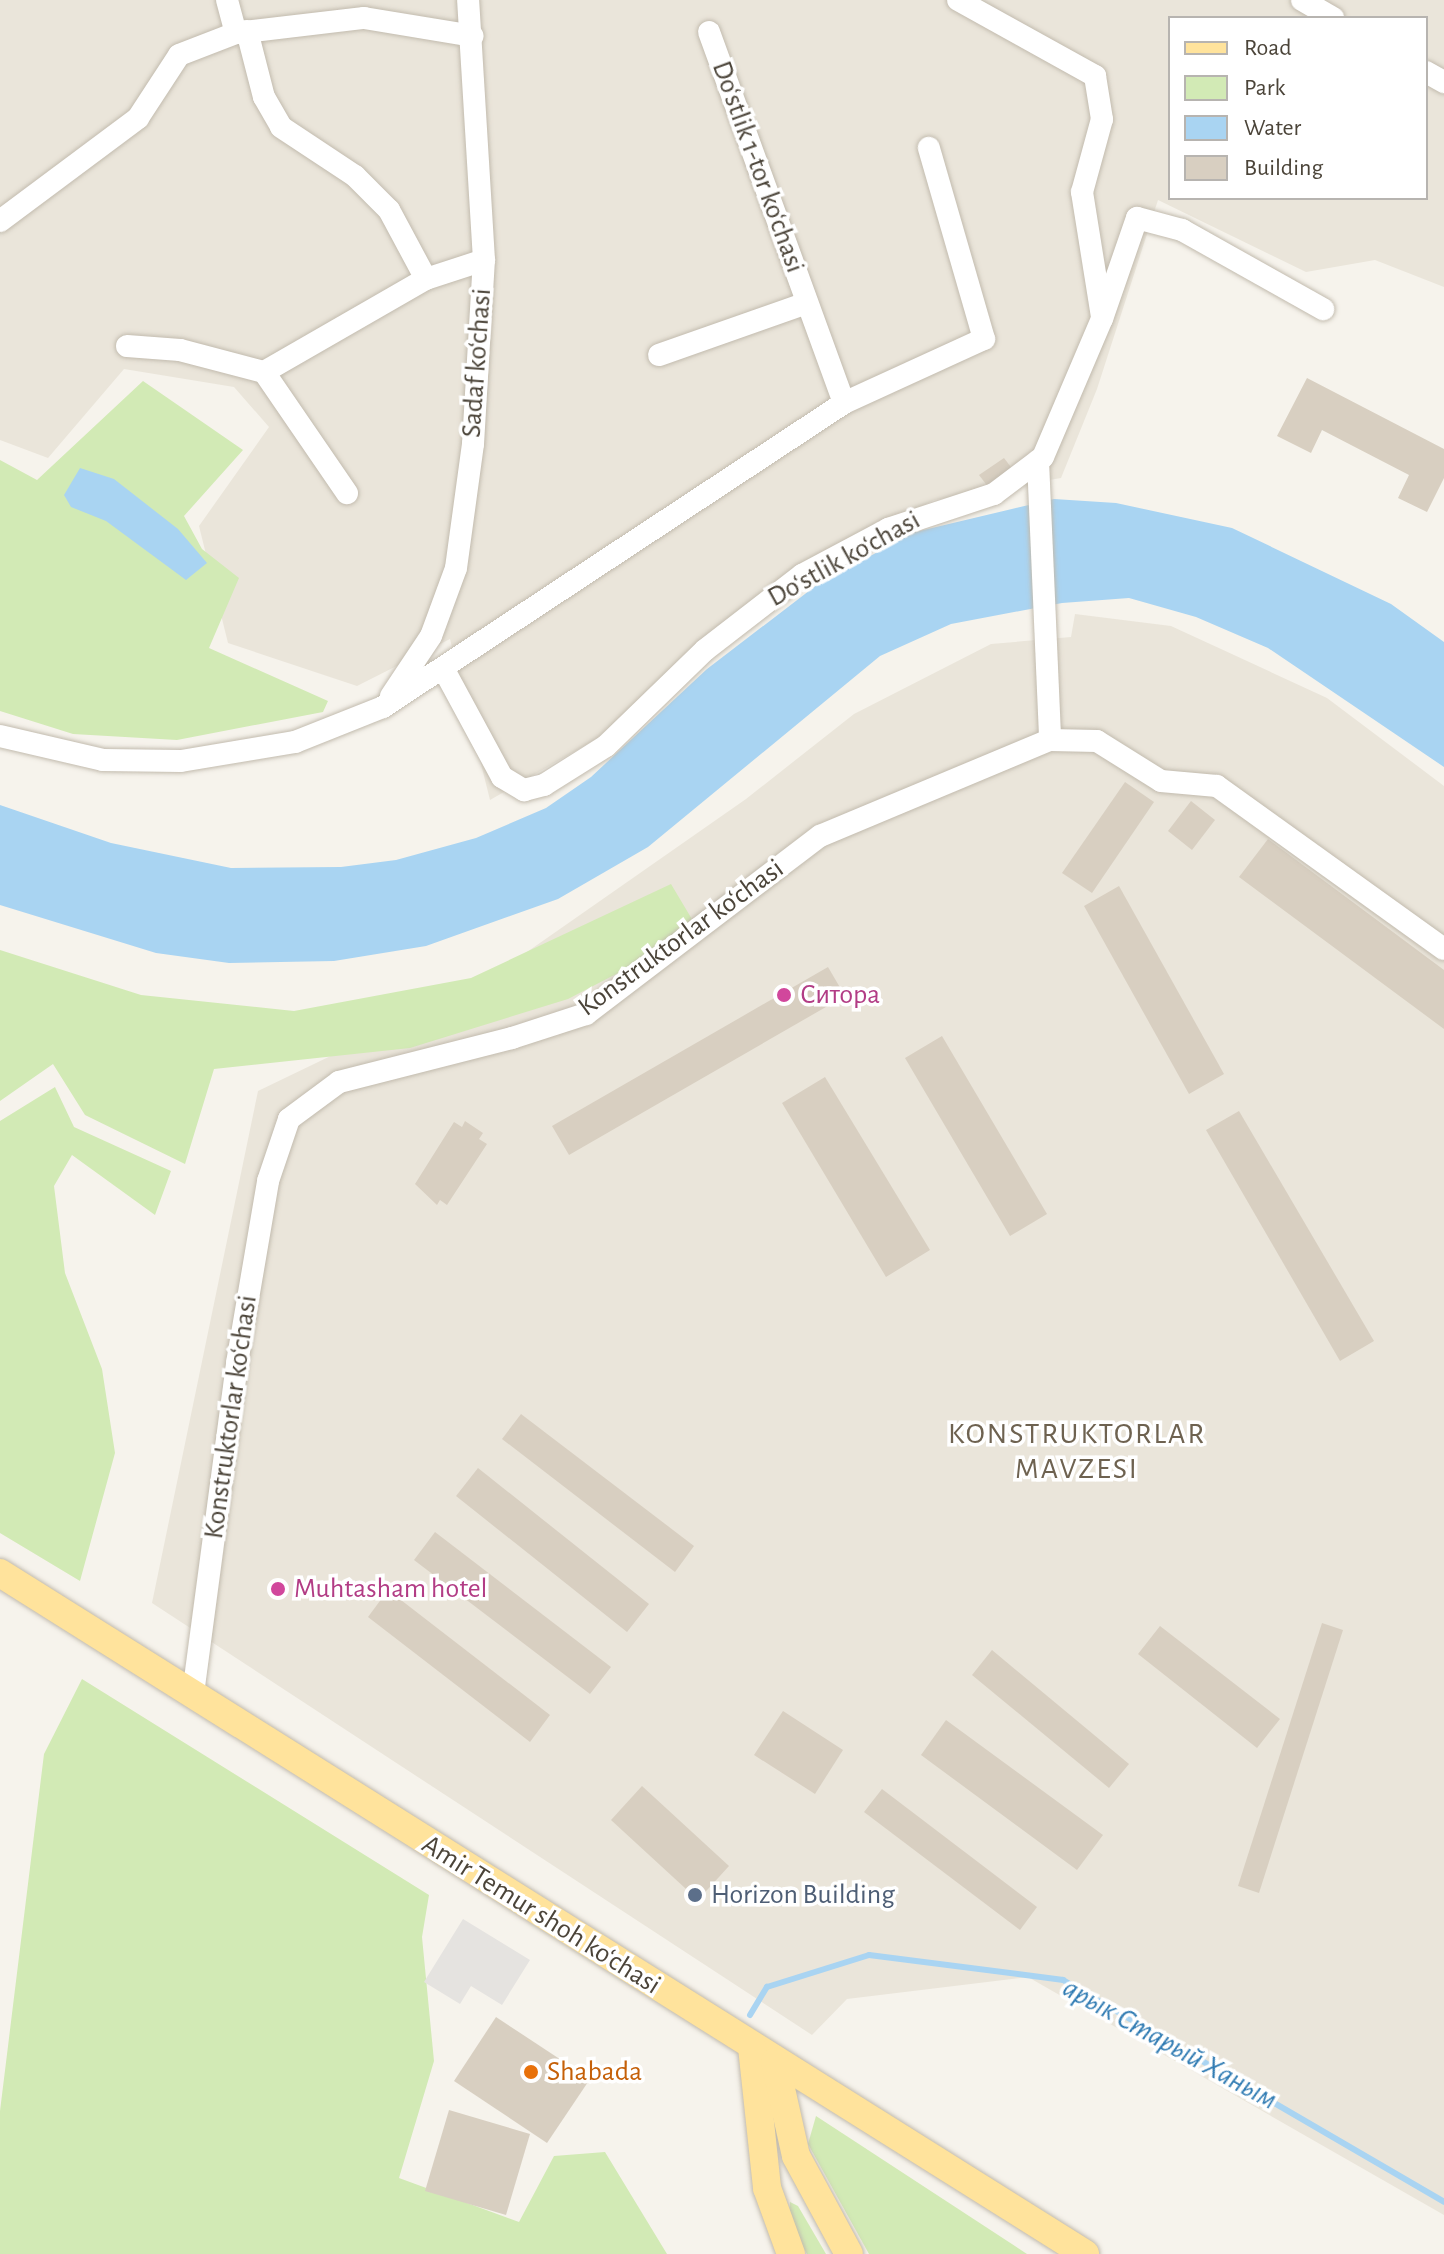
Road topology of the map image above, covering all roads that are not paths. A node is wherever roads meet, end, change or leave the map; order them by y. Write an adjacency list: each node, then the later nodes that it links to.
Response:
1 (227, 0): 6 (street)
2 (468, 0): 8 (street, Sadaf ko‘chasi)
3 (958, 0): 15 (street)
4 (1302, 0): 5 (street)
5 (1330, 16)
6 (241, 32): 8 (street); 10 (street); 12 (street)
7 (709, 32): 13 (street, Do‘stlik 1-tor ko‘chasi)
8 (473, 36): 11 (street, Sadaf ko‘chasi)
9 (929, 148): 19 (street)
10 (0, 221)
11 (484, 260): 12 (street); 23 (street, Sadaf ko‘chasi)
12 (426, 279): 18 (street)
13 (807, 303): 17 (street, Do‘stlik 1-tor ko‘chasi); 19 (street, Do‘stlik 1-tor ko‘chasi)
14 (1323, 309): 15 (street, Do‘stlik ko‘chasi)
15 (1102, 319): 20 (street, Do‘stlik ko‘chasi)
16 (127, 346): 18 (street)
17 (659, 355)
18 (264, 372): 21 (street)
19 (844, 403): 22 (street)
20 (1038, 461): 22 (street, Do‘stlik ko‘chasi); 25 (street)
21 (347, 493)
22 (443, 668): 23 (street)
23 (383, 707): 24 (street)
24 (0, 736)
25 (1050, 740): 26 (street, Konstruktorlar ko‘chasi); 28 (street, Konstruktorlar ko‘chasi)
26 (1444, 949)
27 (0, 1573): 28 (main road, Amir Temur shoh ko‘chasi)
28 (193, 1694): 29 (main road, Amir Temur shoh ko‘chasi)
29 (764, 2054): 30 (main road); 31 (main road); 32 (main road, Amir Temur shoh ko‘chasi)
30 (791, 2254)
31 (849, 2254)
32 (1085, 2254)

